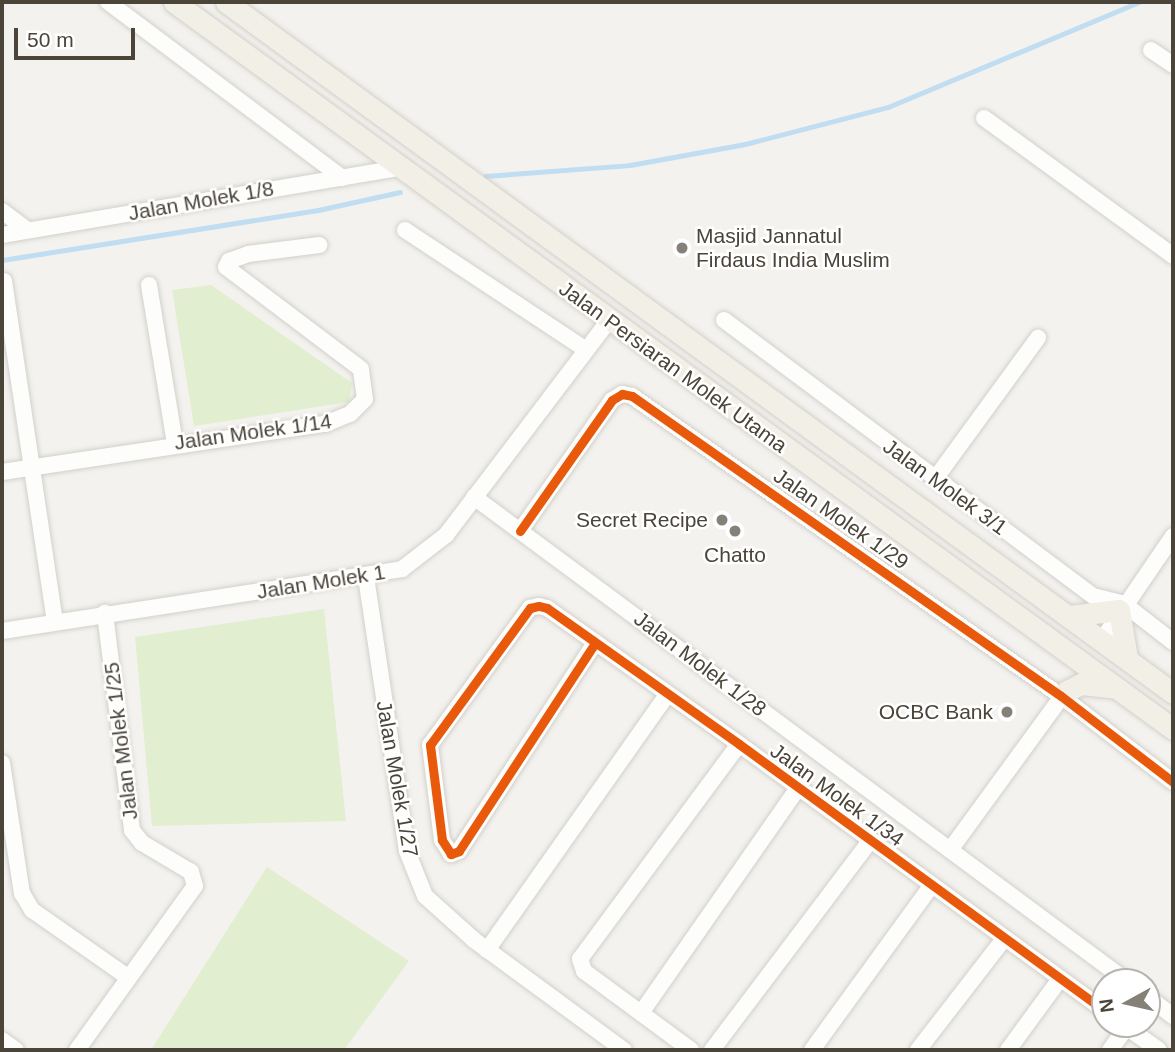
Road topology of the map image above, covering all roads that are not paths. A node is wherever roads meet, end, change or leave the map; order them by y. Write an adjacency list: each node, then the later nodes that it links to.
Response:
1 (108, 2): 8 (street)
2 (174, 2): 7 (main road, Jalan Persiaran Molek Utama)
3 (226, 2): 31 (main road, Jalan Persiaran Molek Utama)
4 (1151, 50): 5 (street)
5 (1173, 65)
6 (985, 118): 14 (street)
7 (400, 168): 8 (street, Jalan Molek 1/8); 17 (main road, Jalan Persiaran Molek Utama)
8 (342, 178): 10 (street, Jalan Molek 1/8)
9 (2, 211): 10 (street)
10 (27, 230): 12 (street, Jalan Molek 1/8)
11 (405, 230): 20 (street)
12 (2, 235)
13 (319, 245): 21 (street, Jalan Molek 1/14)
14 (1173, 256)
15 (4, 281): 22 (street)
16 (149, 285): 21 (street)
17 (609, 320): 20 (street, Jalan Molek 1); 37 (main road, Jalan Persiaran Molek Utama)
18 (724, 320): 24 (street, Jalan Molek 3/1)
19 (1038, 338): 24 (street)
20 (586, 350): 25 (street, Jalan Molek 1)
21 (175, 444): 22 (street, Jalan Molek 1/14)
22 (32, 467): 23 (street, Jalan Molek 1/14); 32 (street)
23 (2, 472)
24 (935, 479): 29 (street, Jalan Molek 3/1)
25 (474, 497): 26 (street, Jalan Molek 1/28); 28 (street, Jalan Molek 1)
26 (520, 531): 42 (street, Jalan Molek 1/29); 50 (street, Jalan Molek 1/28)
27 (1173, 536): 29 (street)
28 (366, 577): 30 (street, Jalan Molek 1); 53 (street, Jalan Molek 1/27)
29 (1122, 607): 31 (main road); 34 (street); 35 (street, Jalan Molek 3/1); 38 (main road)
30 (106, 613): 32 (street, Jalan Molek 1); 55 (street, Jalan Molek 1/25)
31 (1070, 616): 34 (main road, Jalan Persiaran Molek Utama); 39 (main road)
32 (55, 622): 33 (street, Jalan Molek 1)
33 (2, 631)
34 (1102, 640): 38 (main road, Jalan Persiaran Molek Utama); 40 (main road)
35 (1173, 642)
36 (595, 643): 36 (street, Jalan Molek 1/34); 43 (street, Jalan Molek 1/34)
37 (1058, 647): 39 (main road, Jalan Persiaran Molek Utama); 42 (main road)
38 (1127, 658): 41 (main road, Jalan Persiaran Molek Utama)
39 (1083, 665): 40 (main road, Jalan Persiaran Molek Utama); 42 (street)
40 (1116, 688): 42 (main road); 44 (main road, Jalan Persiaran Molek Utama)
41 (1173, 693)
42 (1063, 694): 47 (street, Jalan Molek 1/29); 50 (street)
43 (667, 695): 45 (street, Jalan Molek 1/34); 53 (street)
44 (1173, 729)
45 (739, 744): 48 (street, Jalan Molek 1/34); 58 (street)
46 (2, 763): 55 (street)
47 (1173, 782)
48 (797, 789): 49 (street, Jalan Molek 1/34); 58 (street)
49 (870, 841): 51 (street, Jalan Molek 1/34); 65 (street)
50 (950, 850): 54 (street, Jalan Molek 1/28)
51 (931, 886): 52 (street, Jalan Molek 1/34); 66 (street)
52 (1003, 940): 56 (street, Jalan Molek 1/34); 67 (street)
53 (487, 950): 63 (street, Jalan Molek 1/27)
54 (1109, 968)
55 (129, 978): 62 (street, Jalan Molek 1/25)
56 (1060, 978): 57 (street, Jalan Molek 1/34); 68 (street)
57 (1091, 1001)
58 (641, 1013): 64 (street)
59 (1142, 1038): 69 (street)
60 (2, 1040): 61 (street)
61 (16, 1050)
62 (77, 1050)
63 (624, 1050)
64 (691, 1050)
65 (712, 1050)
66 (812, 1050)
67 (918, 1050)
68 (1008, 1050)
69 (1159, 1050)

